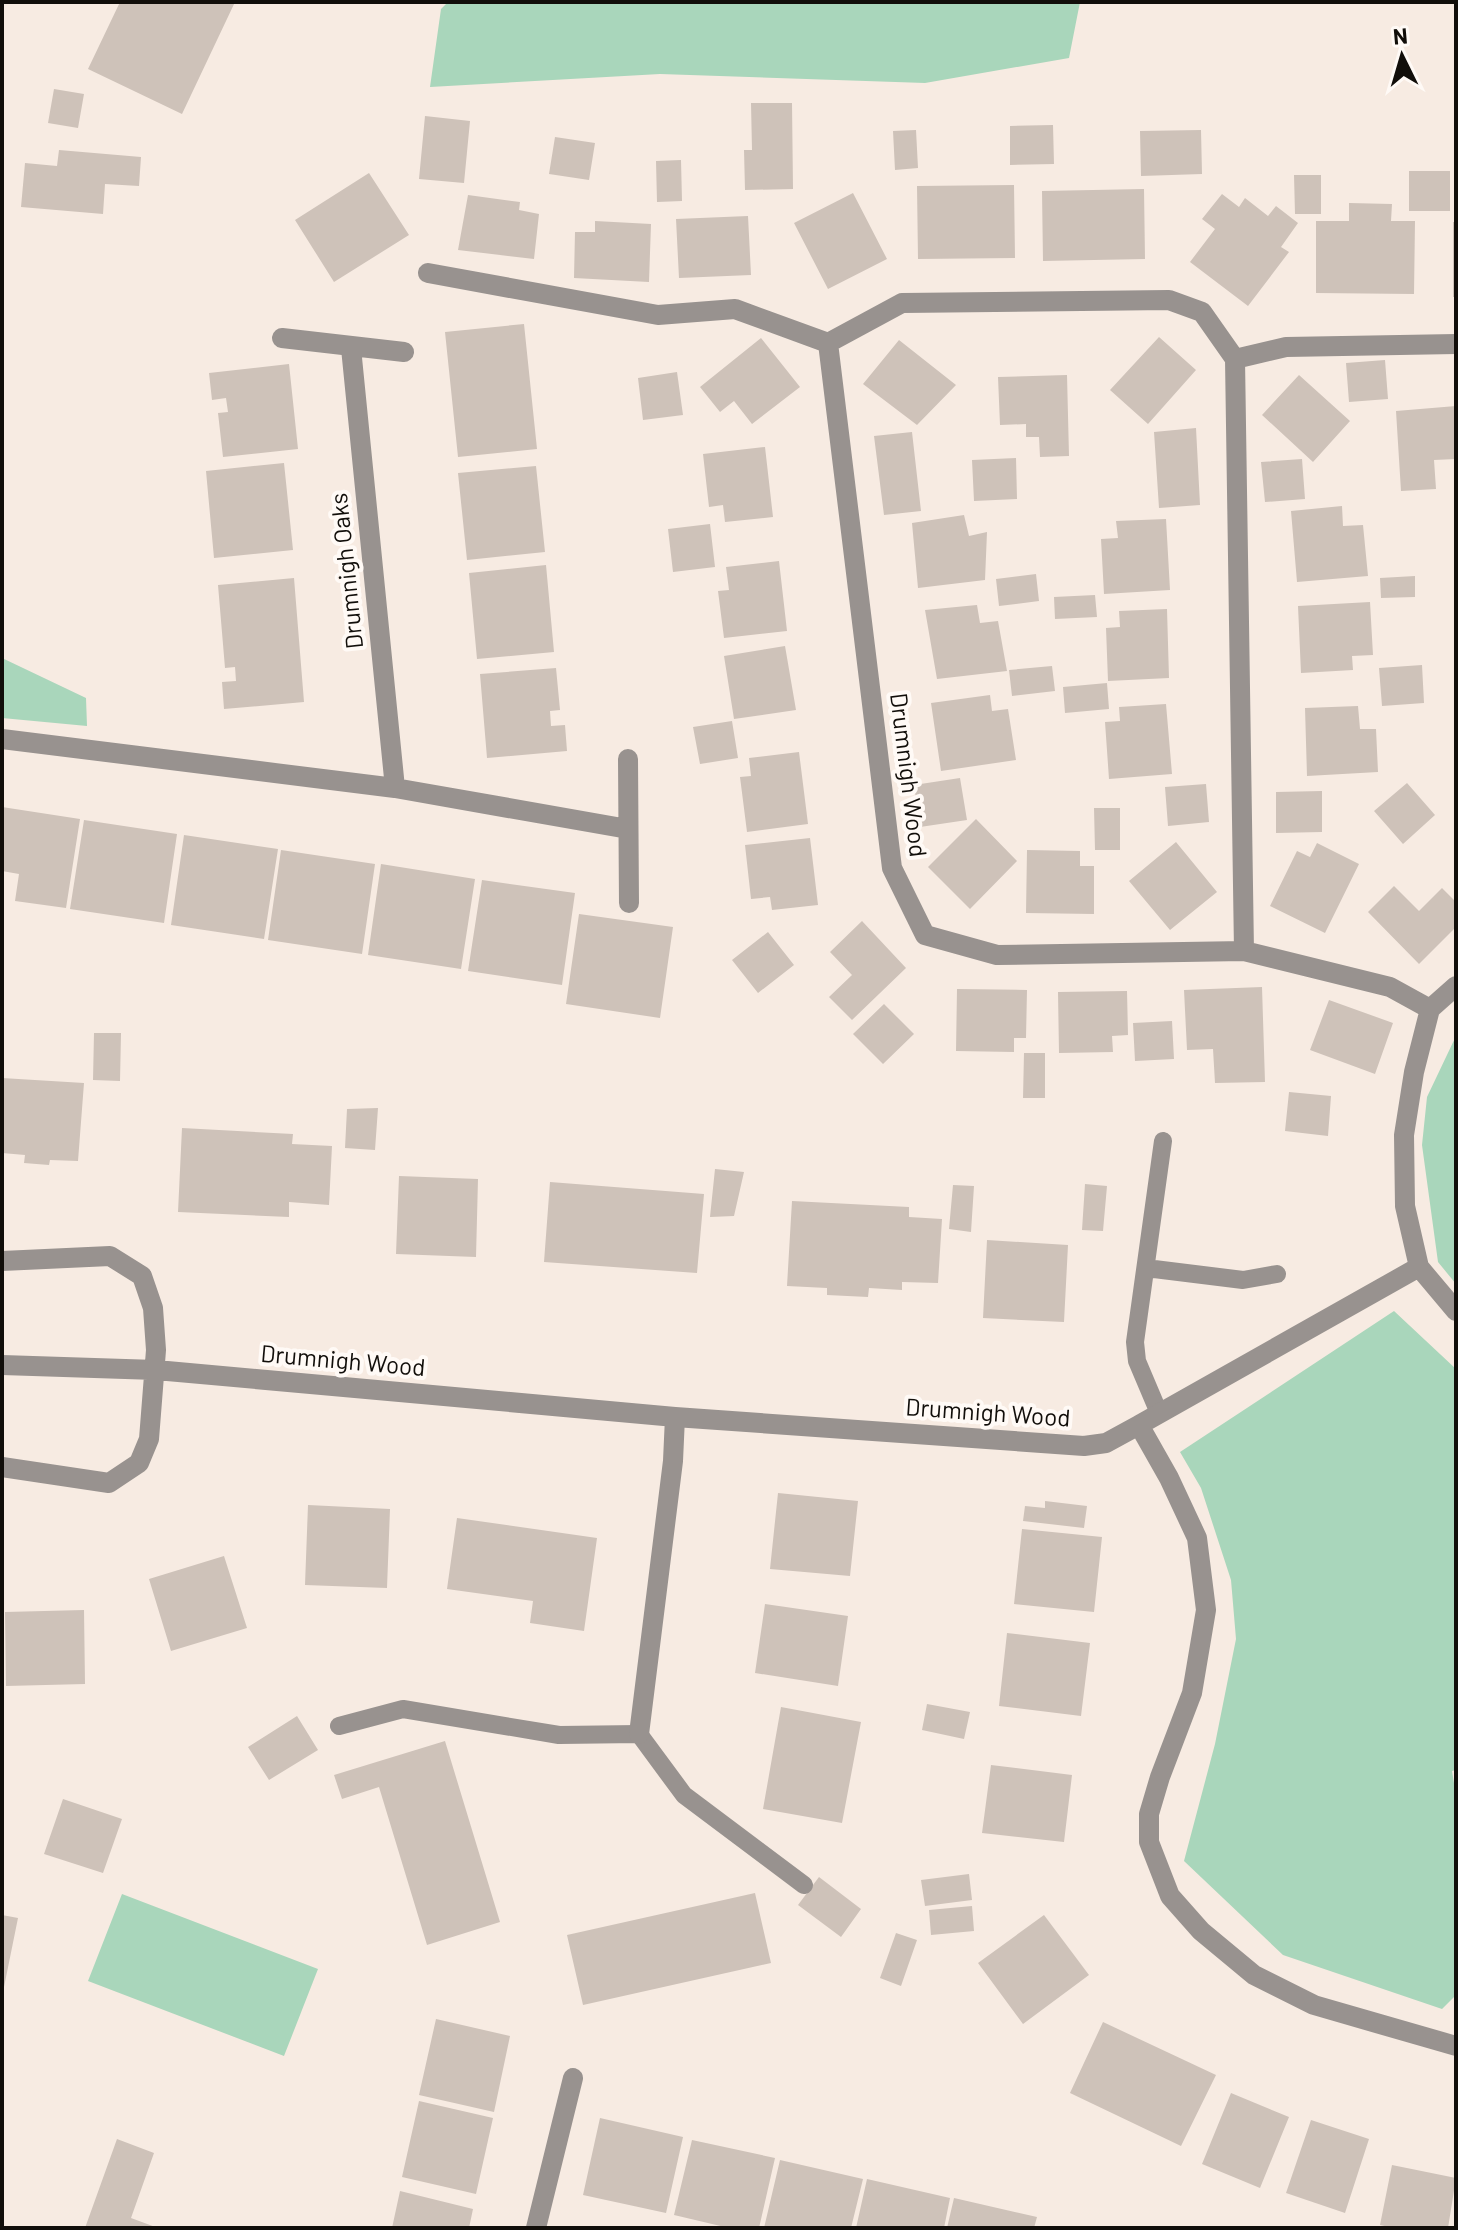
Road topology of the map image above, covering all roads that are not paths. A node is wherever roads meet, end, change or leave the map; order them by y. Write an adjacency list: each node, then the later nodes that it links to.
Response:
1 (428, 273): 3 (street)
2 (282, 338): 5 (street)
3 (828, 343): 7 (street); 13 (street, Drumnigh Wood)
4 (1456, 344): 7 (street)
5 (351, 348): 6 (street); 10 (street, Drumnigh Oaks)
6 (404, 352)
7 (1235, 359): 13 (street)
8 (2, 739): 10 (street)
9 (628, 759): 11 (street)
10 (395, 788): 11 (street)
11 (628, 829): 12 (street)
12 (629, 903)
13 (1244, 951): 15 (street, Drumnigh Wood)
14 (1456, 986): 15 (street)
15 (1430, 1009): 18 (street)
16 (1163, 1141): 19 (lane)
17 (2, 1261): 23 (street)
18 (1419, 1267): 21 (street); 24 (street, Drumnigh Wood)
19 (1146, 1268): 20 (lane); 24 (lane)
20 (1277, 1274)
21 (1456, 1311)
22 (2, 1365): 23 (street, Drumnigh Wood)
23 (156, 1370): 25 (street, Drumnigh Wood); 27 (street)
24 (1159, 1413): 26 (street, Drumnigh Wood)
25 (675, 1417): 26 (street, Drumnigh Wood); 29 (street)
26 (1139, 1425): 31 (street)
27 (2, 1467)
28 (339, 1726): 29 (lane)
29 (639, 1734): 30 (lane)
30 (804, 1885)
31 (1456, 2046)
32 (573, 2078): 33 (street)
33 (536, 2228)

